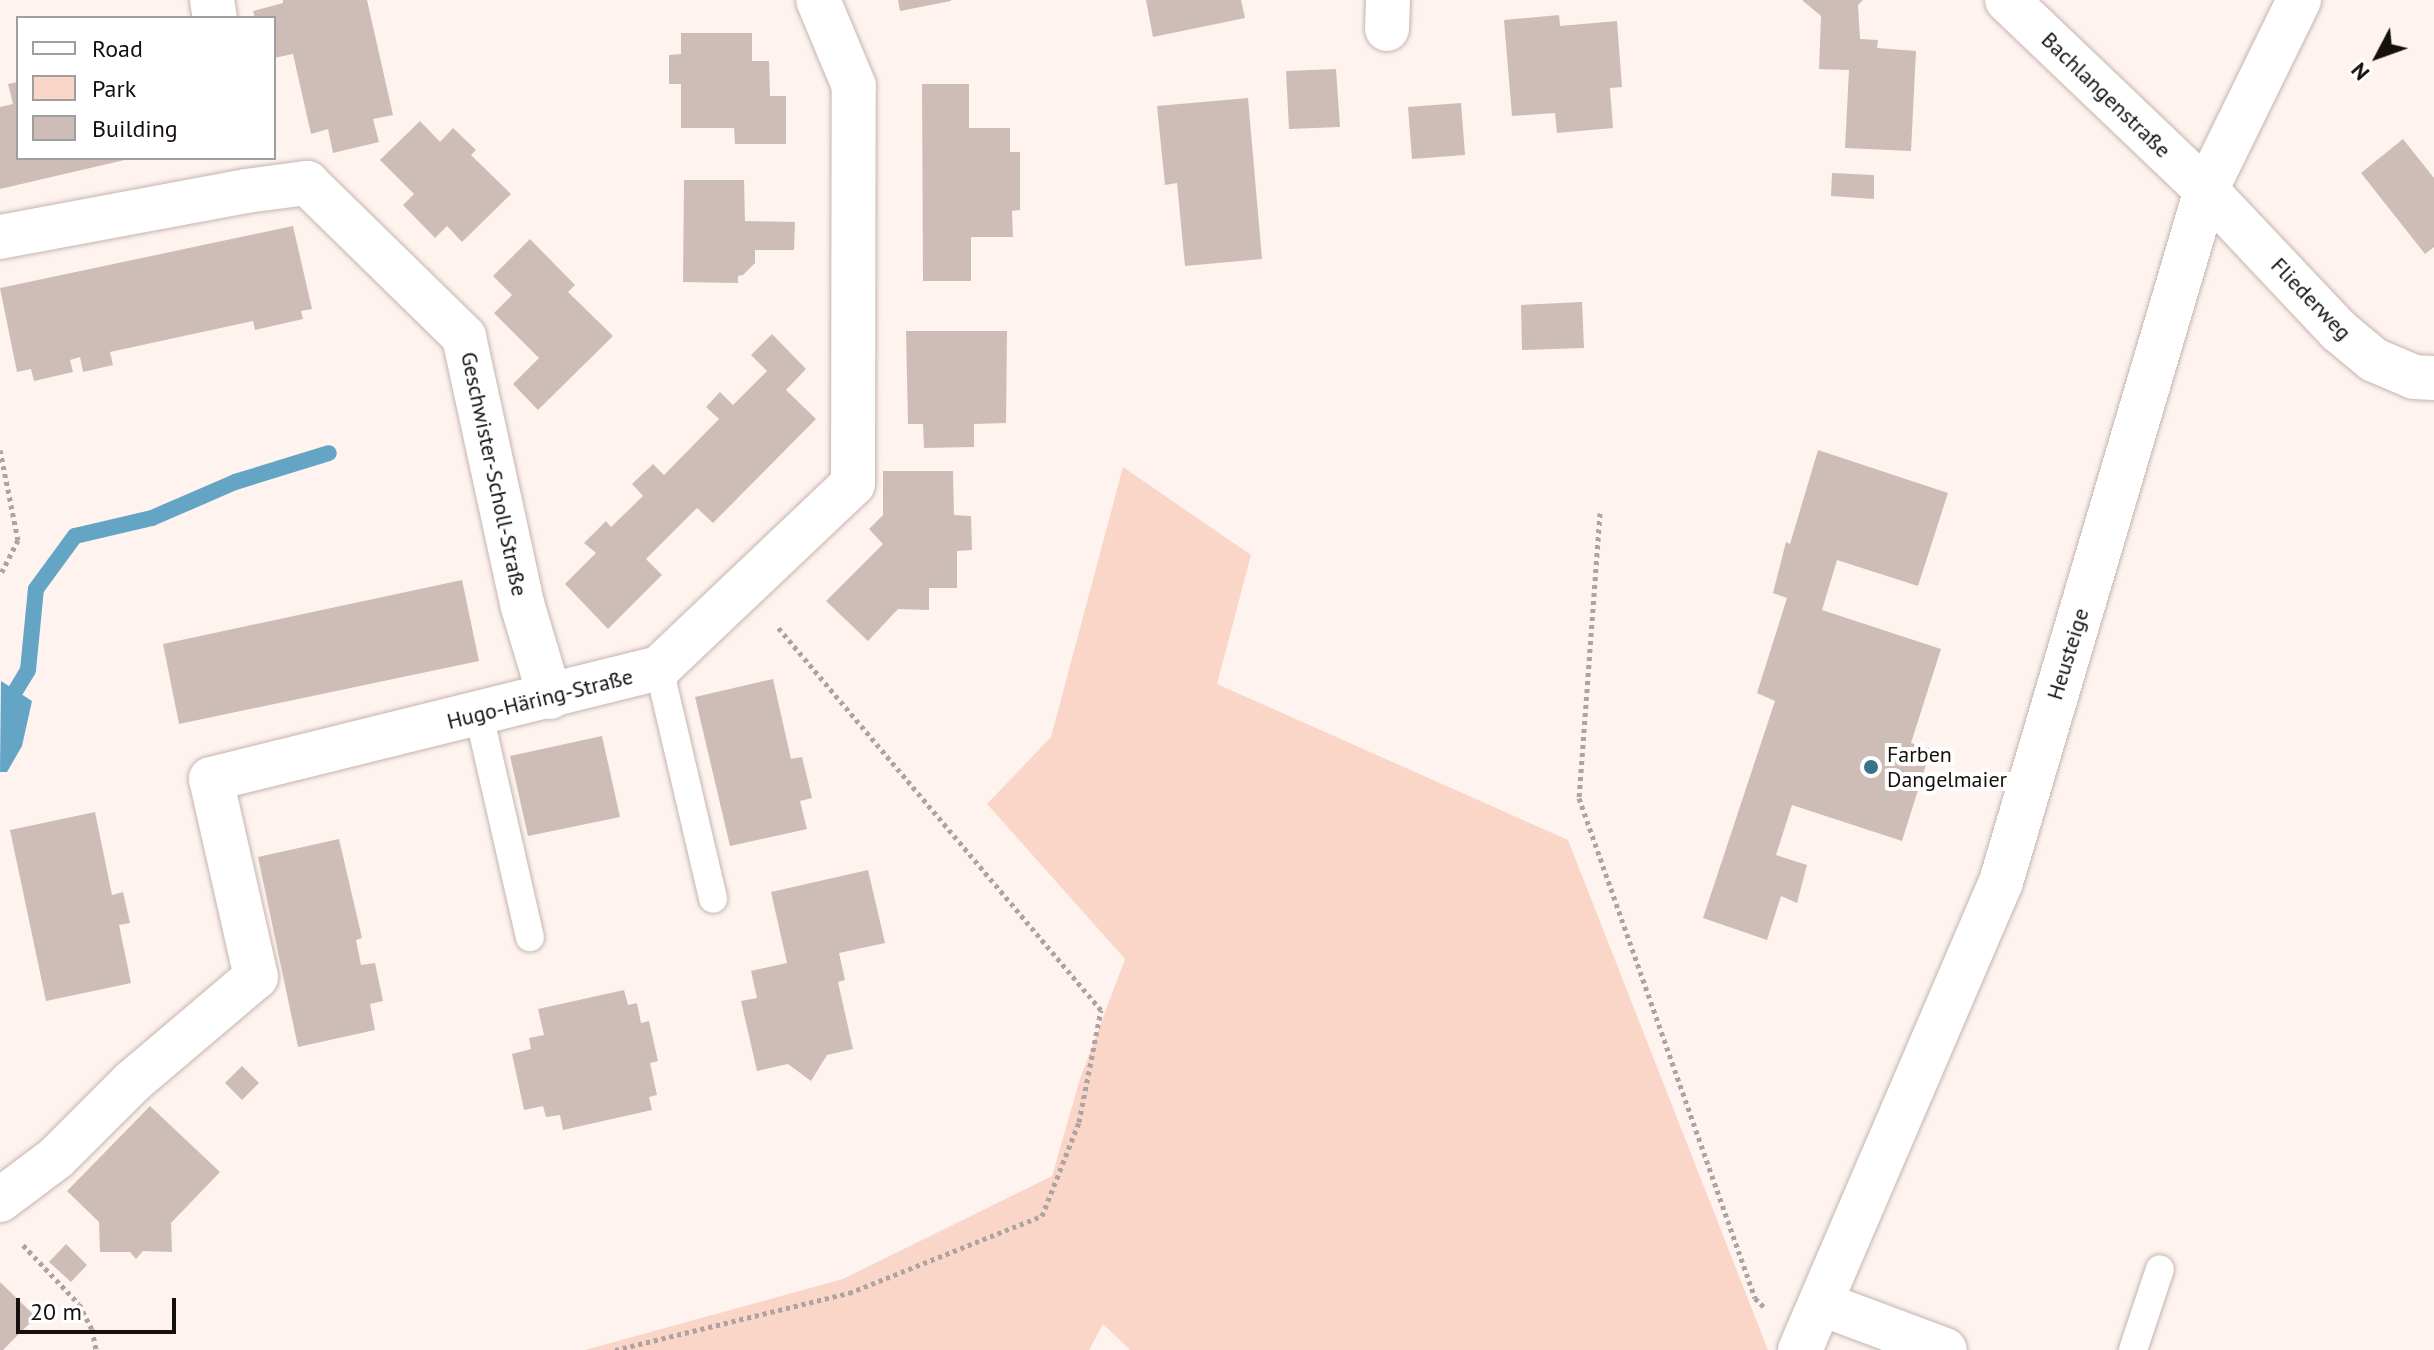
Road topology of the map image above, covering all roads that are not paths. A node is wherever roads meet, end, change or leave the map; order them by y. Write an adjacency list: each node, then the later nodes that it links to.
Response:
1 (818, 0): 8 (street, Hugo-Häring-Straße)
2 (2007, 0): 5 (street, Bachlangenstraße)
3 (2299, 0): 5 (street, Heusteige)
4 (243, 174): 6 (street, Geschwister-Scholl-Straße); 9 (street, Geschwister-Scholl-Straße)
5 (2206, 190): 7 (street, Fliederweg); 15 (street, Heusteige)
6 (0, 237)
7 (2434, 378)
8 (659, 668): 9 (street, Hugo-Häring-Straße); 11 (lane)
9 (550, 697): 10 (street, Hugo-Häring-Straße)
10 (479, 715): 12 (lane); 13 (street, Hugo-Häring-Straße)
11 (713, 899)
12 (530, 937)
13 (0, 1200)
14 (2160, 1269): 18 (lane)
15 (1822, 1304): 16 (street, Heusteige); 17 (street)
16 (1801, 1348)
17 (1945, 1350)
18 (2133, 1350)

